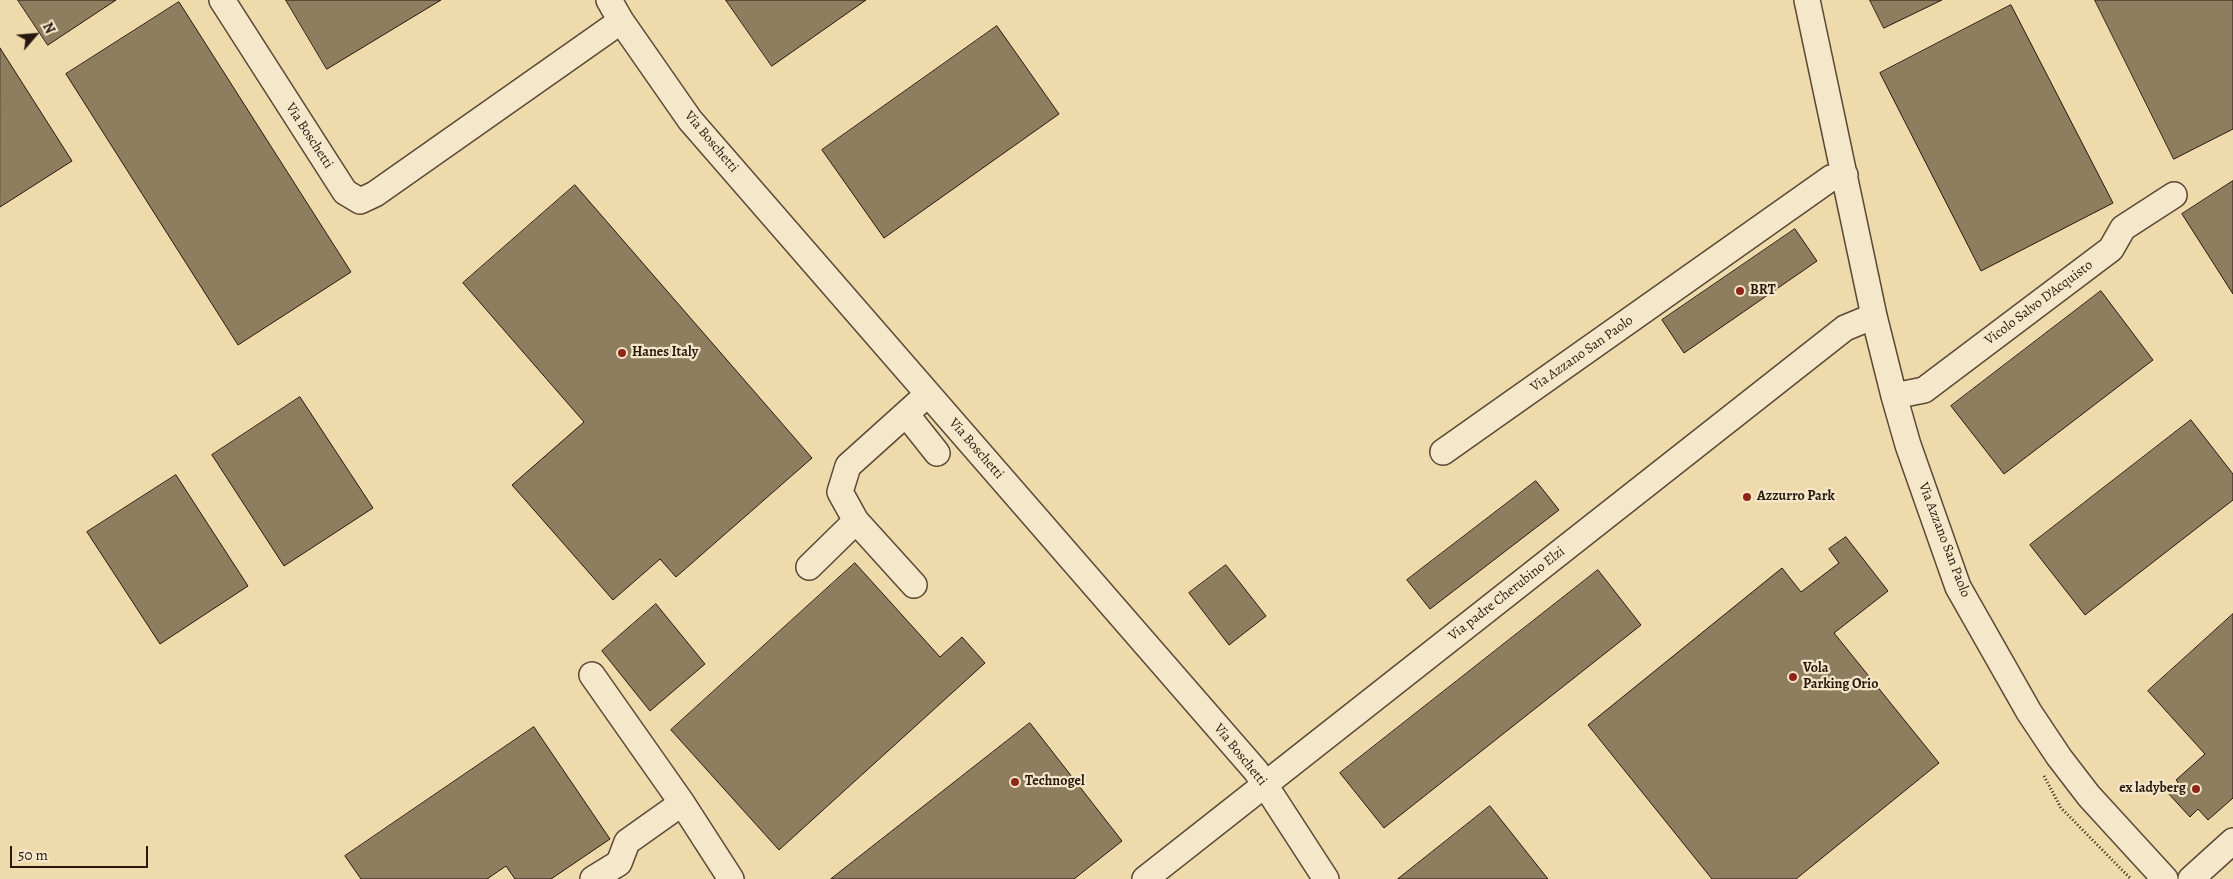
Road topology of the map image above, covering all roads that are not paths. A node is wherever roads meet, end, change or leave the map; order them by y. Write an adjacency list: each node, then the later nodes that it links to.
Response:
1 (222, 0): 4 (street, Via Boschetti)
2 (609, 0): 4 (street, Via Boschetti)
3 (1807, 0): 5 (street, Via Azzano San Paolo)
4 (621, 22): 8 (street, Via Boschetti)
5 (1845, 176): 7 (street, Via Azzano San Paolo); 11 (street, Via Azzano San Paolo)
6 (2174, 195): 9 (street, Vicolo Salvo D'Acquisto)
7 (1874, 316): 9 (street, Via Azzano San Paolo); 17 (street, Via padre Cherubino Elzi)
8 (928, 394): 10 (street); 17 (street, Via Boschetti)
9 (1894, 396): 24 (street, Via Azzano San Paolo)
10 (906, 414): 12 (street); 13 (street)
11 (1443, 452)
12 (937, 453)
13 (856, 521): 14 (street); 15 (street)
14 (809, 567)
15 (914, 585)
16 (592, 675): 18 (street)
17 (1265, 784): 22 (street, Via padre Cherubino Elzi); 23 (street, Via Boschetti)
18 (682, 803): 20 (street); 21 (street)
19 (2233, 840): 25 (street)
20 (593, 879)
21 (731, 879)
22 (1145, 879)
23 (1326, 879)
24 (2165, 879)
25 (2191, 879)

